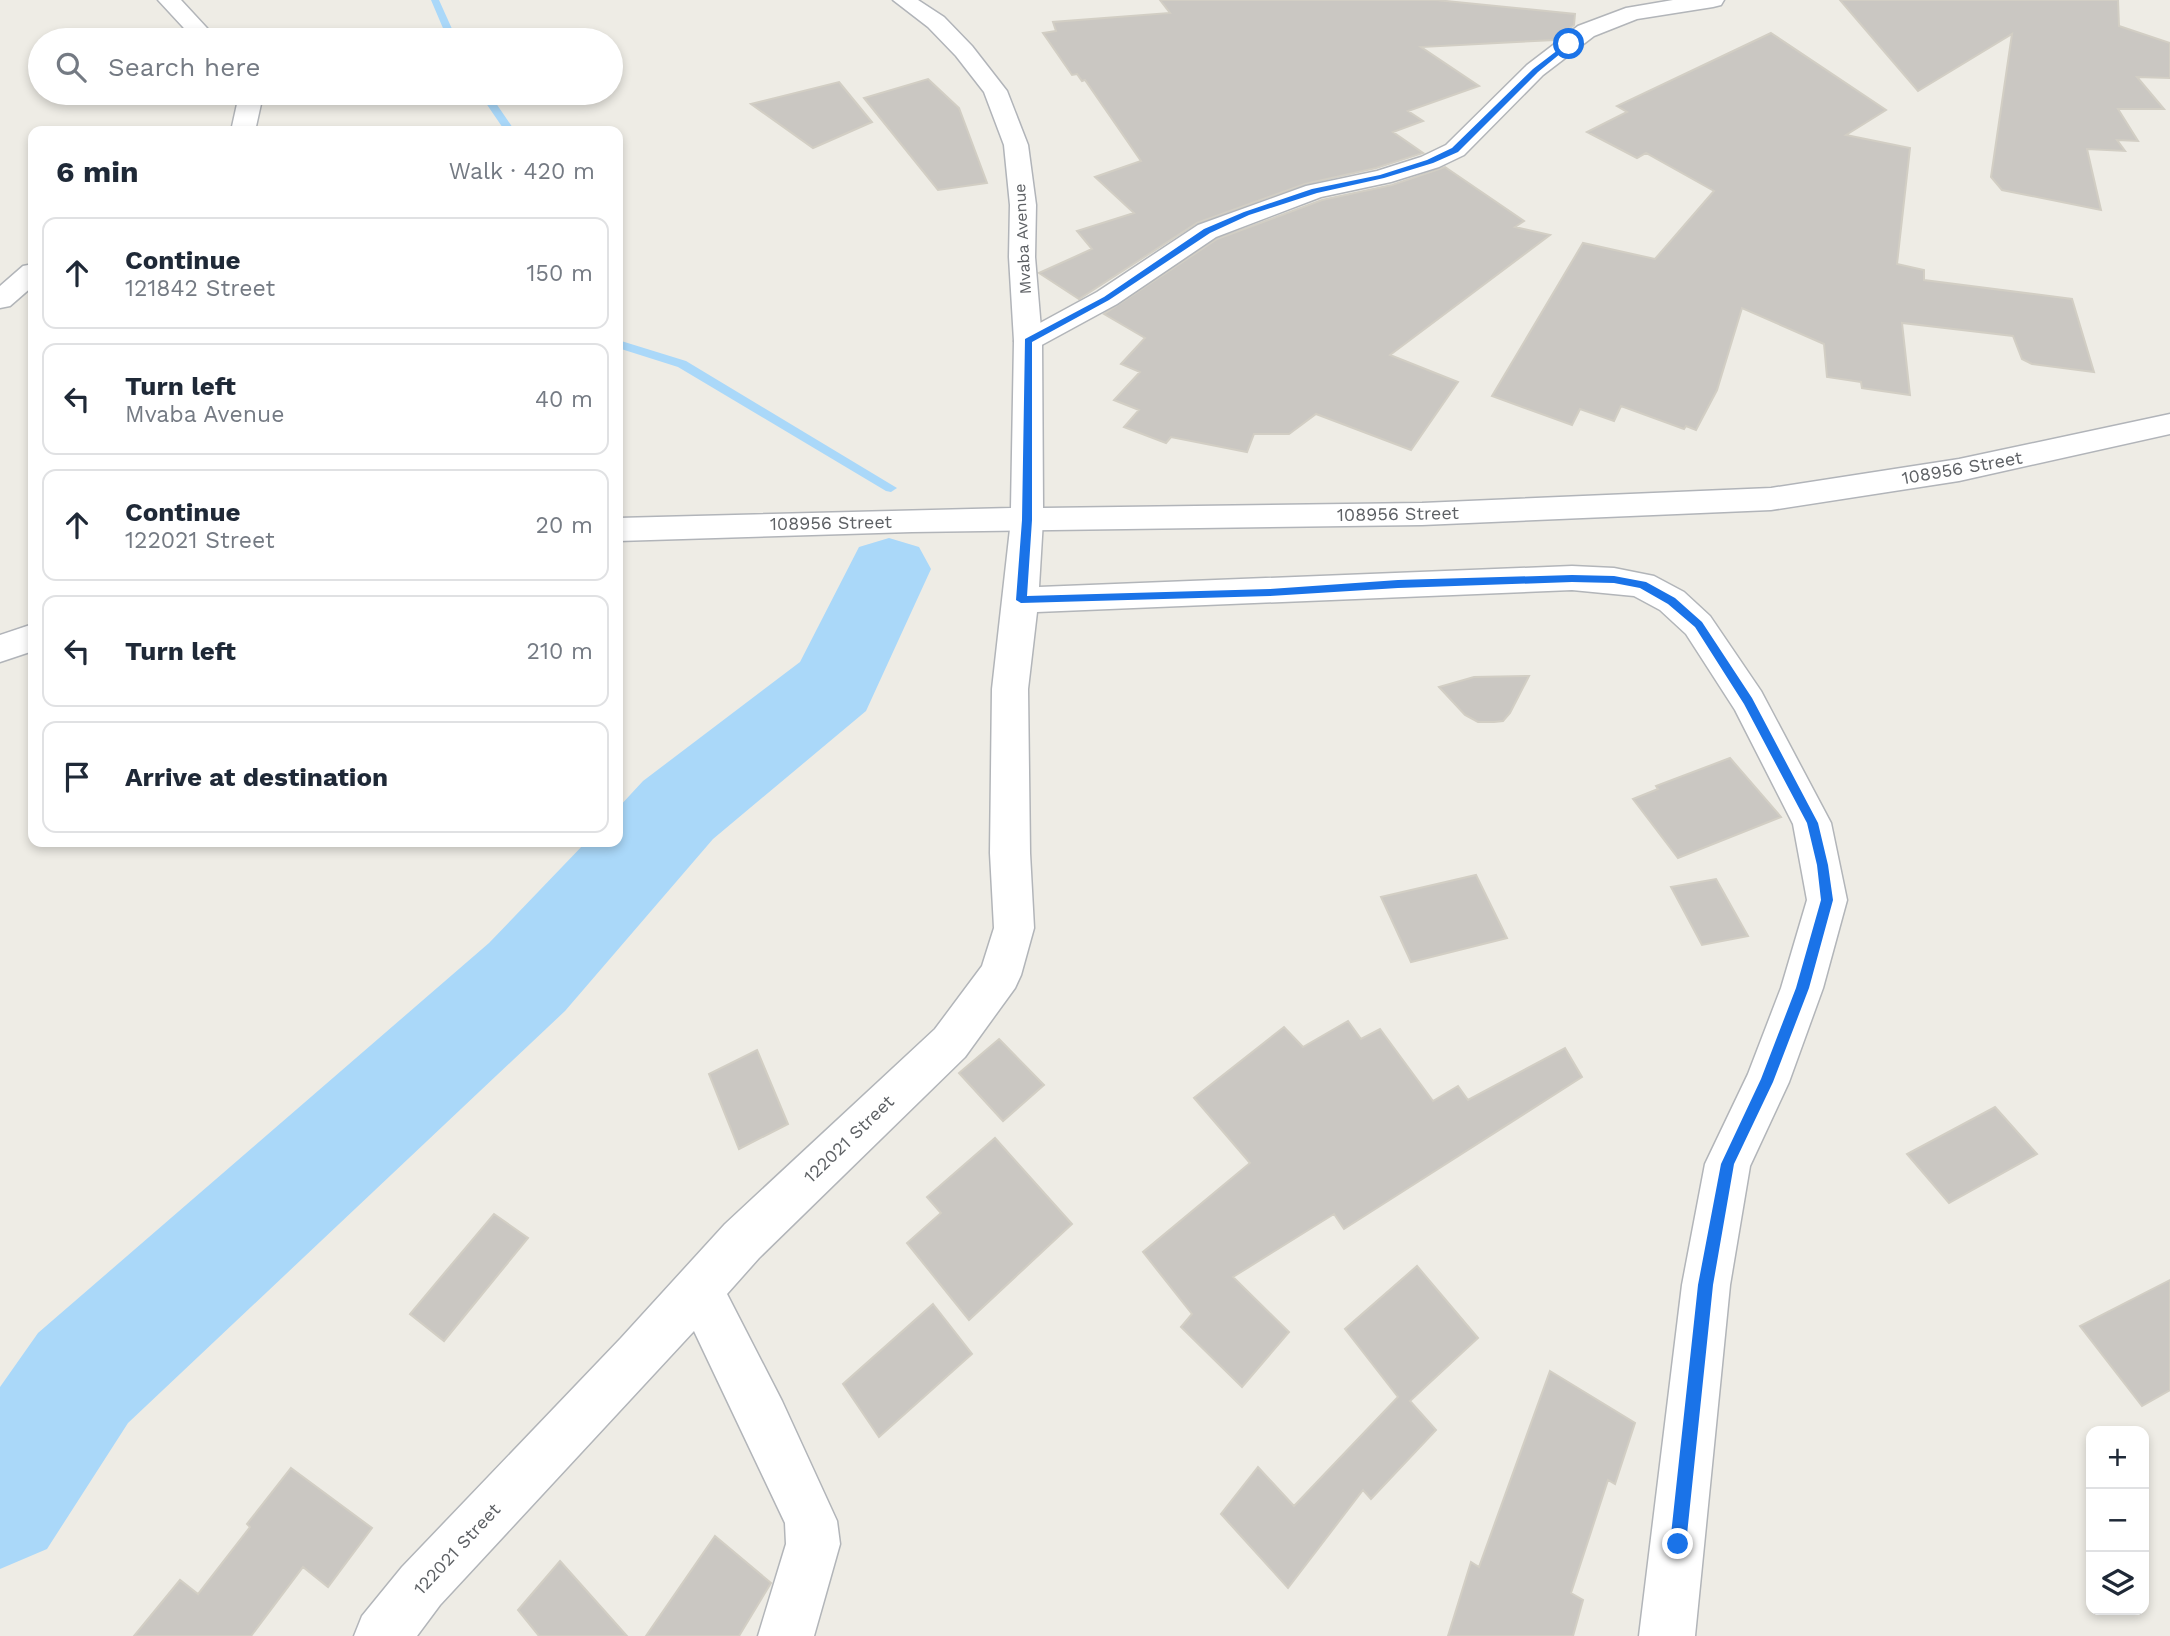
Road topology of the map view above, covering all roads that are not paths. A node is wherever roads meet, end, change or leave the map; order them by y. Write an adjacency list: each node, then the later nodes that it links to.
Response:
1 (169, 0): 4 (street)
2 (904, 0): 9 (street, Mvaba Avenue)
3 (1713, 0): 9 (street)
4 (196, 28)
5 (249, 105): 6 (street)
6 (244, 126)
7 (28, 276): 8 (street)
8 (0, 300)
9 (1028, 341): 11 (street, Mvaba Avenue)
10 (2170, 424): 11 (street, 108956 Street)
11 (1027, 520): 12 (street, 108956 Street); 13 (street, 122021 Street)
12 (623, 530)
13 (1021, 600): 16 (street, 122021 Street); 19 (street)
14 (28, 639): 15 (street)
15 (0, 649)
16 (699, 1290): 17 (street, 122021 Street); 18 (street)
17 (382, 1636)
18 (786, 1636)
19 (1668, 1636)

